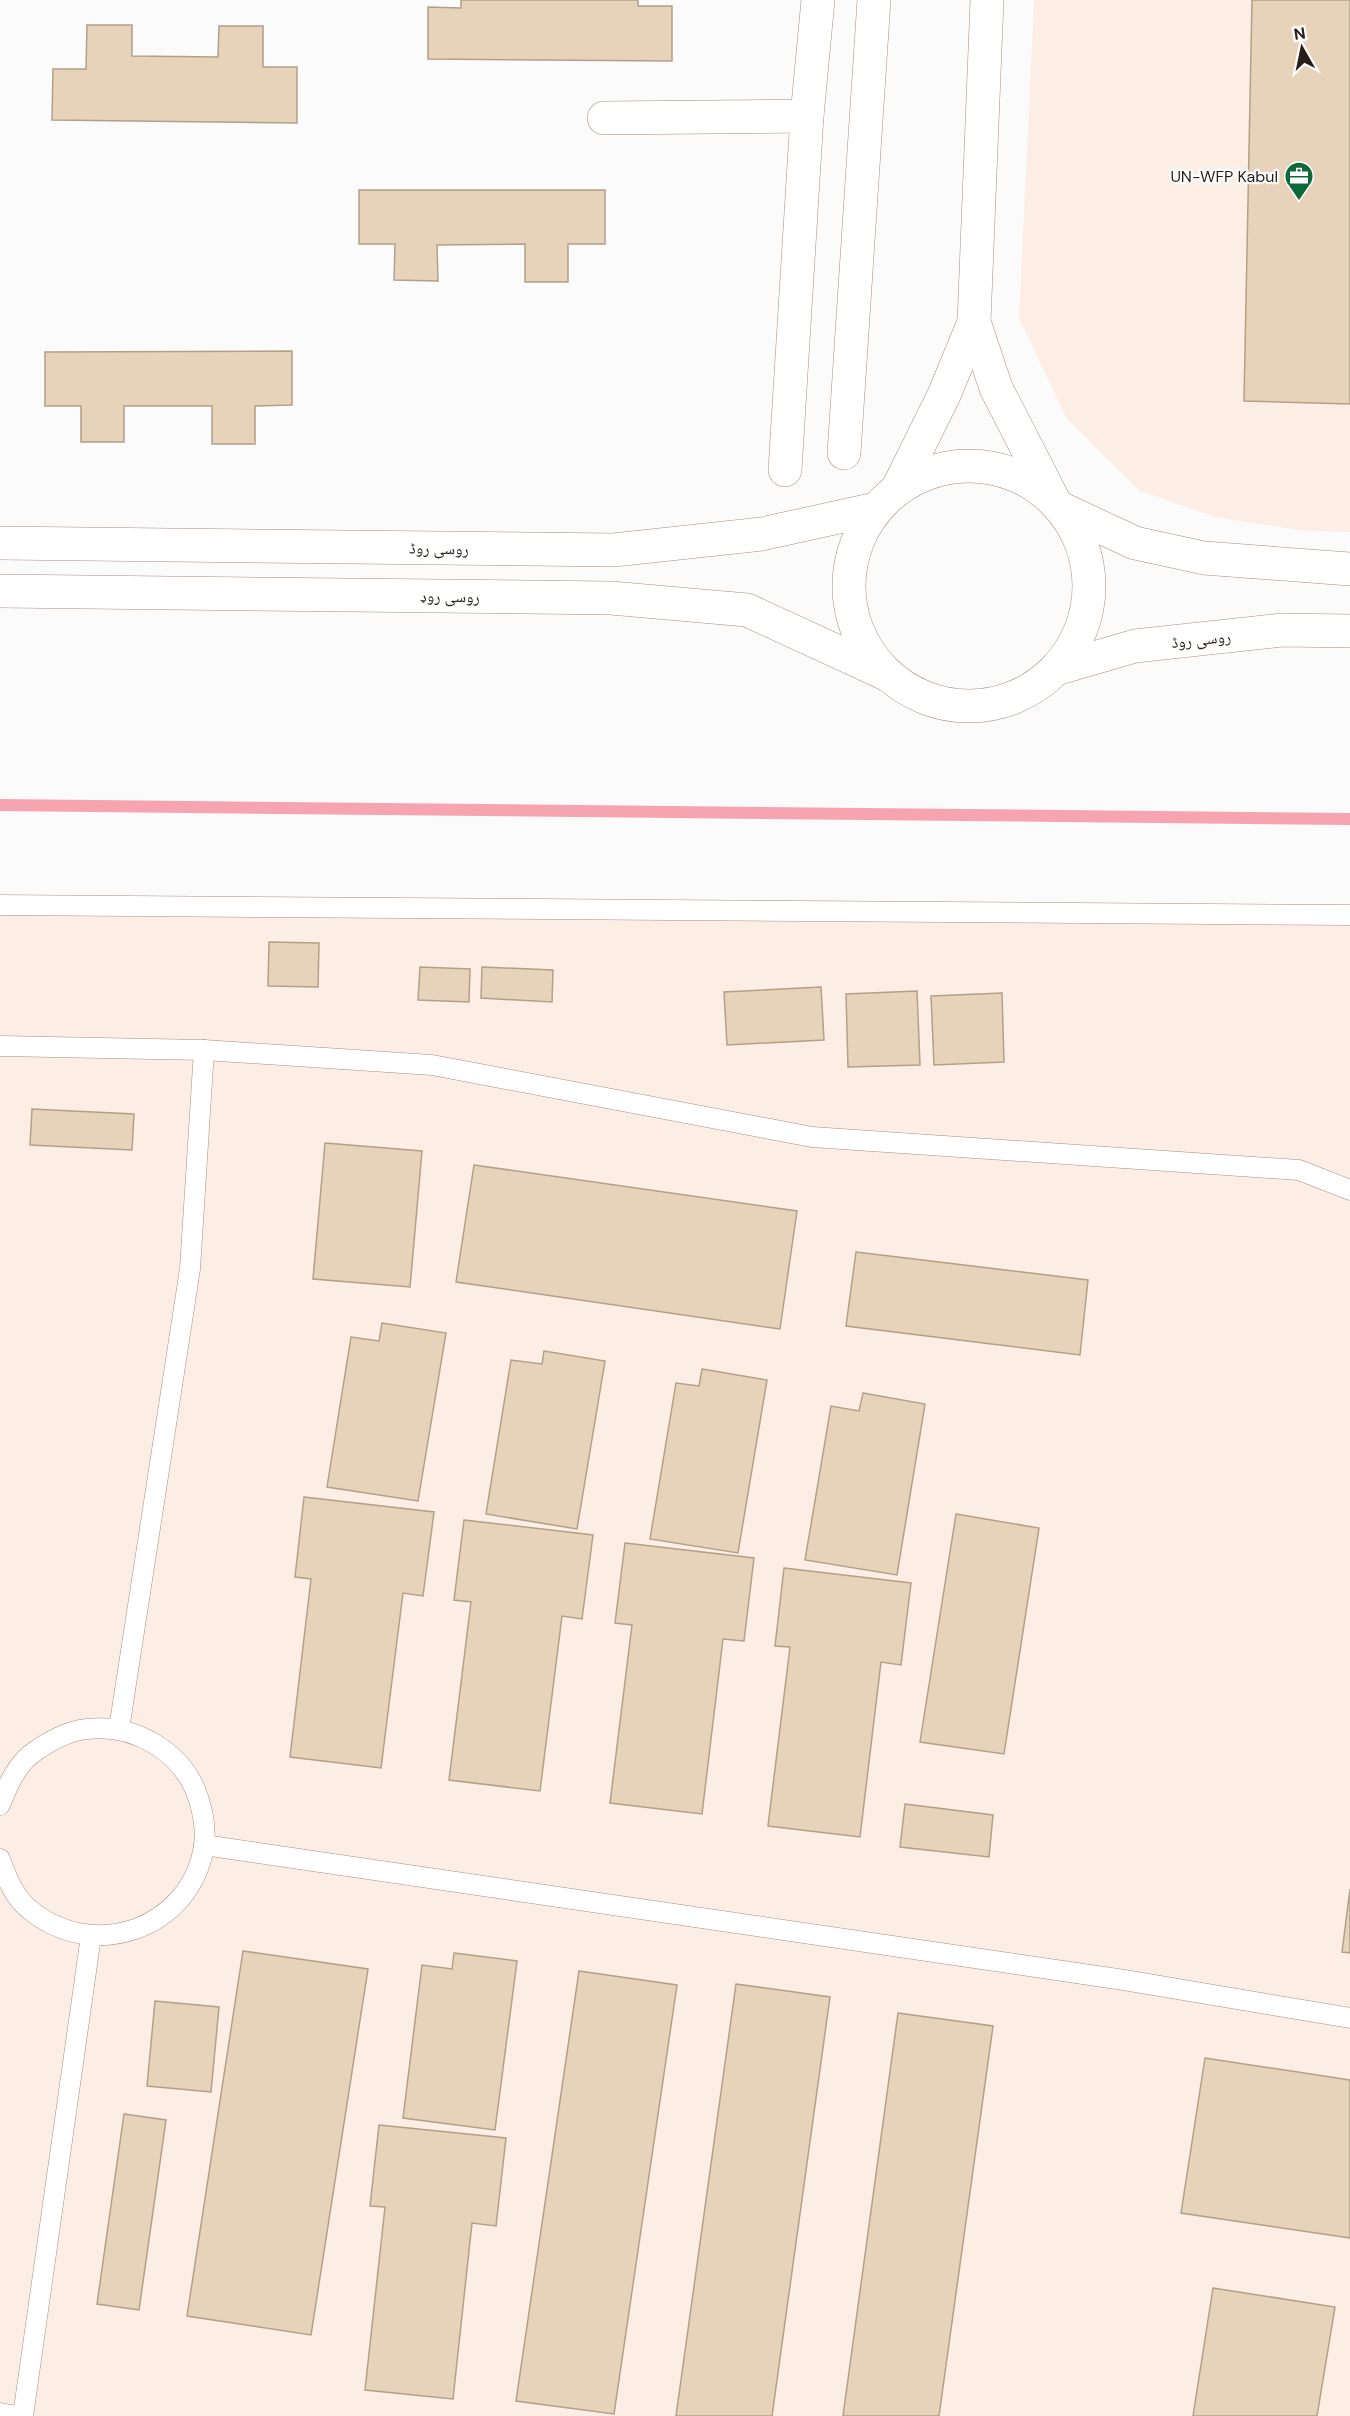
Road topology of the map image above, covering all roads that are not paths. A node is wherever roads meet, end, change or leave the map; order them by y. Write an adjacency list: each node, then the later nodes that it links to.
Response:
1 (818, 0): 4 (main road)
2 (874, 0): 7 (main road)
3 (987, 0): 6 (main road)
4 (807, 116): 5 (main road); 8 (main road)
5 (604, 118)
6 (974, 322): 9 (main road); 10 (main road)
7 (844, 453)
8 (785, 470)
9 (886, 499): 10 (main road, روسی روڈ); 11 (main road, روسی روڈ); 16 (main road)
10 (1057, 504): 12 (main road); 15 (main road)
11 (0, 543)
12 (1350, 569)
13 (0, 591): 16 (main road, روسی روډ)
14 (1350, 631): 15 (main road, روسی روڈ)
15 (1056, 669): 16 (main road)
16 (886, 674)
17 (0, 905): 18 (lane)
18 (1350, 915)
19 (0, 1046): 20 (lane)
20 (204, 1050): 21 (lane); 22 (lane)
21 (1350, 1190)
22 (119, 1729): 23 (lane); 24 (lane)
23 (0, 1805)
24 (204, 1845): 26 (lane); 27 (lane)
25 (0, 1859): 26 (lane)
26 (91, 1936): 30 (lane)
27 (1350, 2018)
28 (0, 2413): 29 (lane)
29 (18, 2416)
30 (23, 2416)

